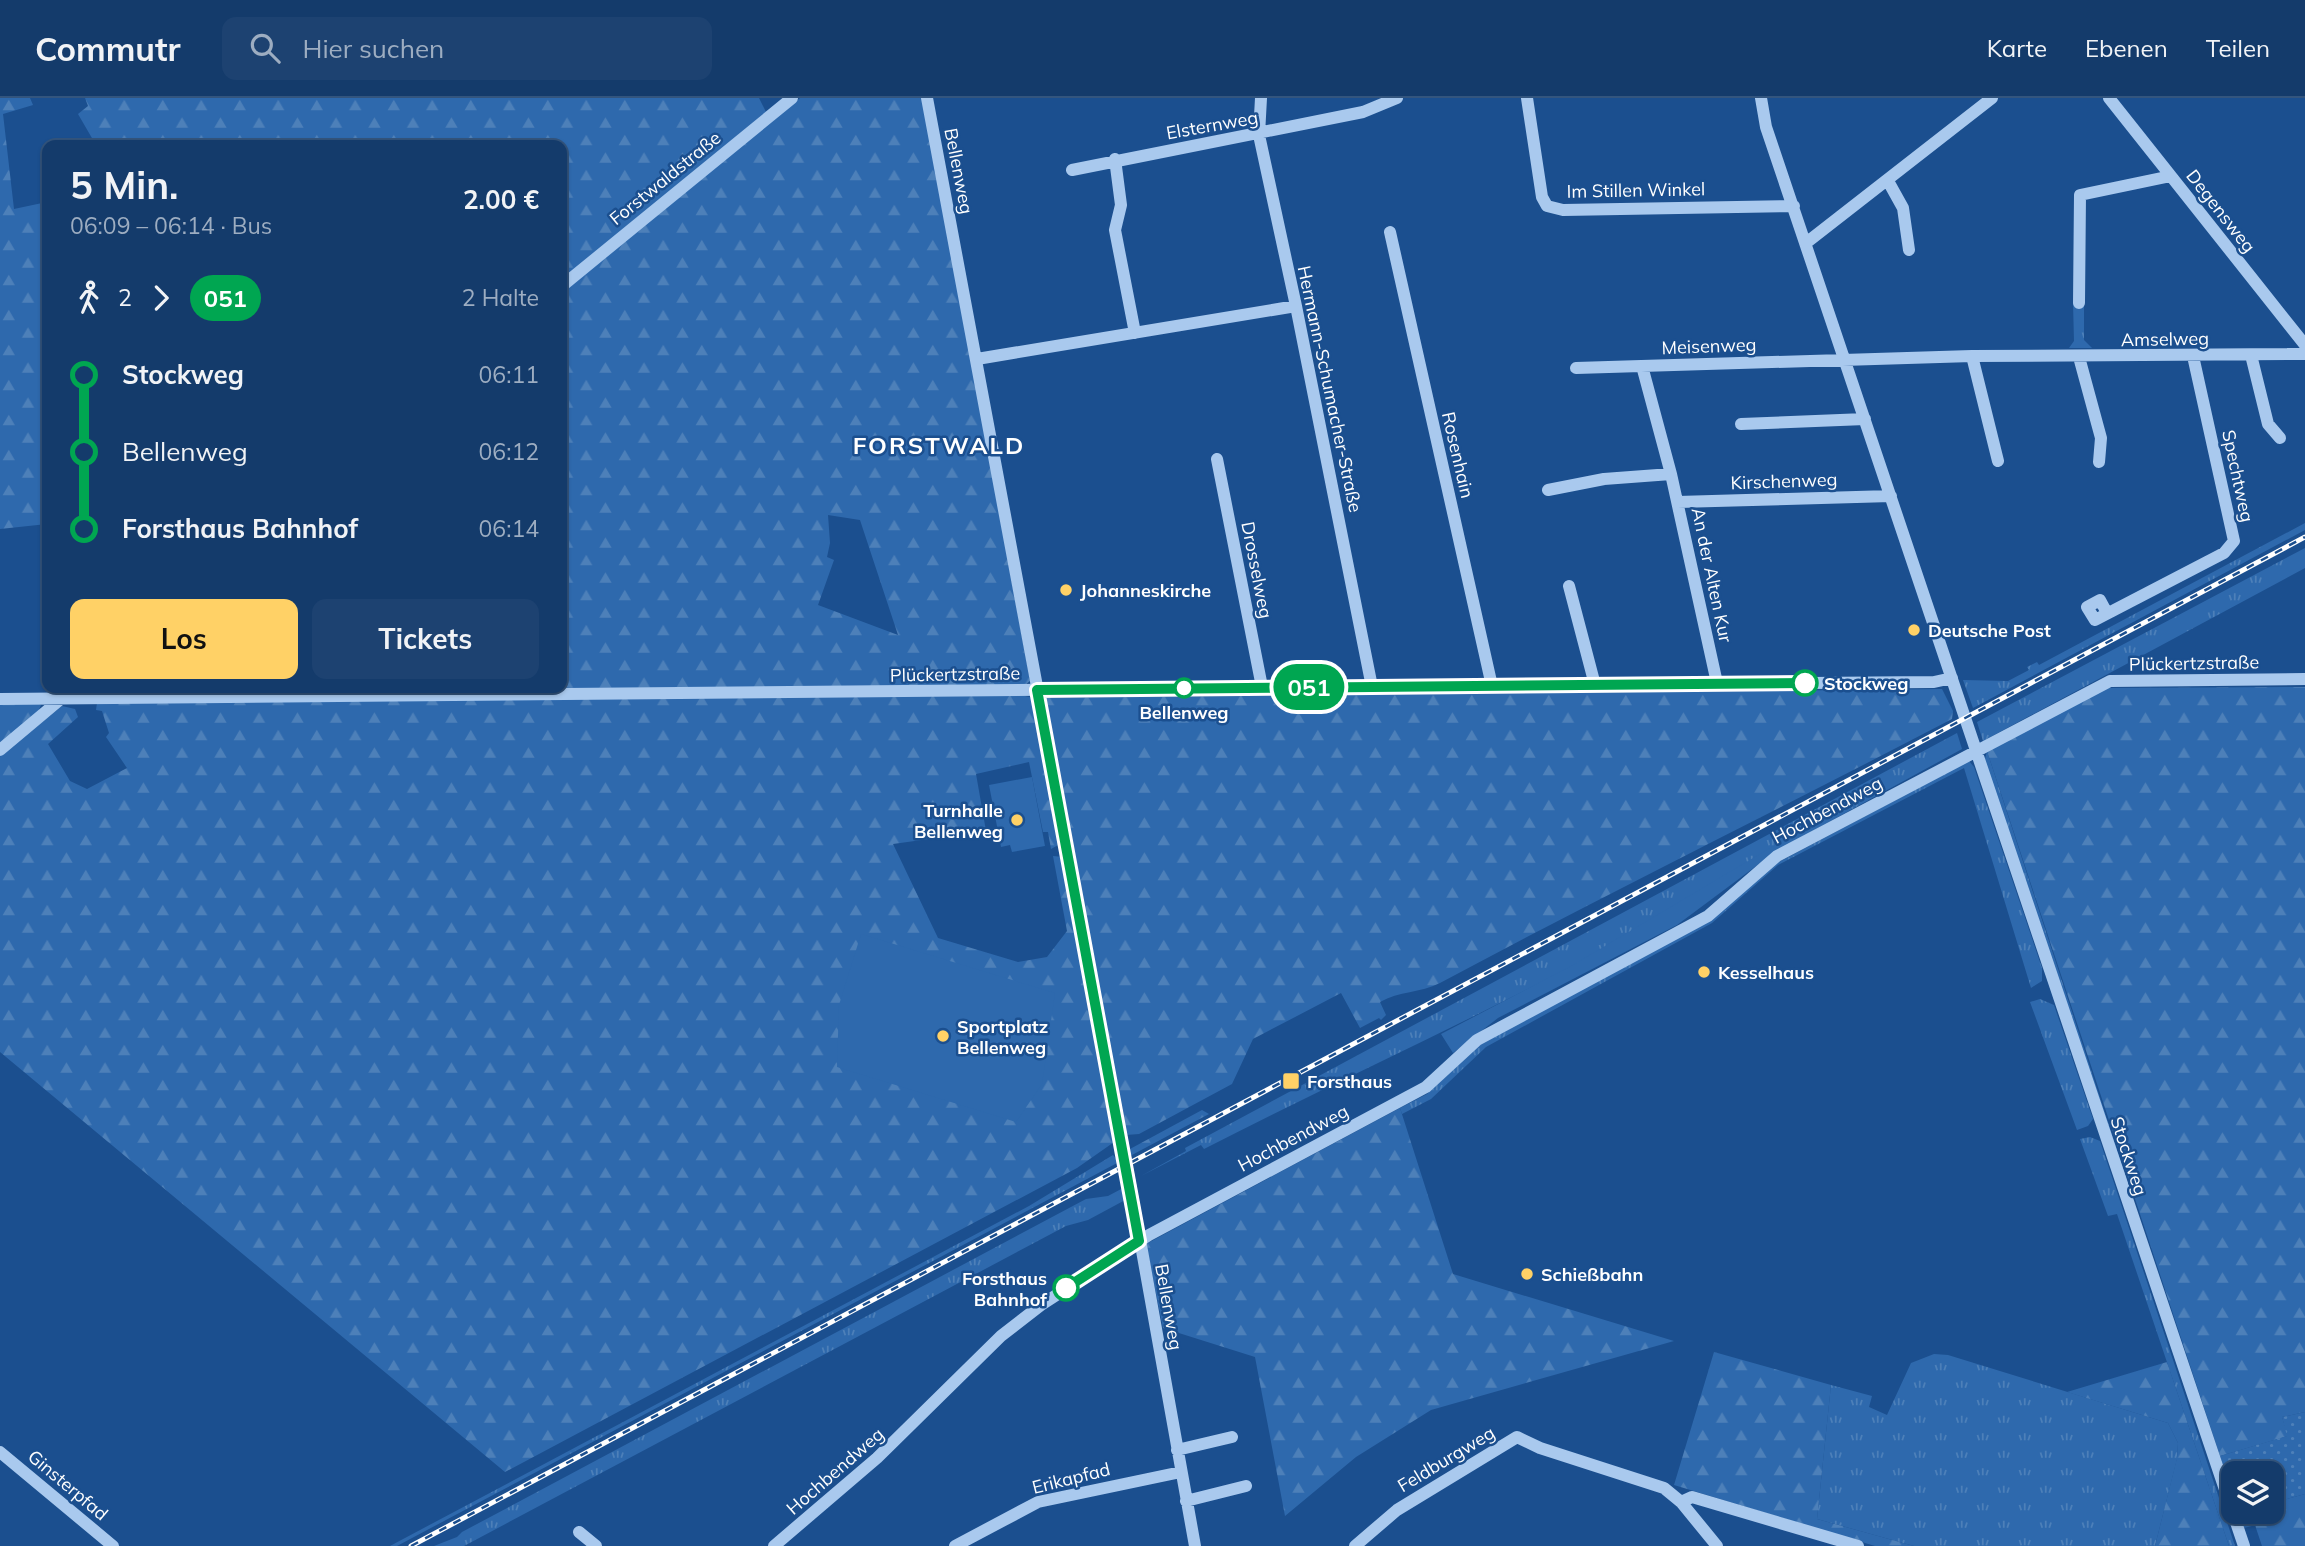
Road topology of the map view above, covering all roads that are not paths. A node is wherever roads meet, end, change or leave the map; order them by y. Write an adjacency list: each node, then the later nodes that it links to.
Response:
1 (792, 98): 18 (street, Forstwaldstraße)
2 (927, 98): 29 (street, Bellenweg)
3 (1261, 98): 9 (street, Hermann-Schumacher-Straße)
4 (1396, 98): 9 (street, Elsternweg)
5 (1527, 98): 14 (street, Im Stillen Winkel)
6 (1761, 98): 14 (street, Stockweg)
7 (1992, 98): 13 (street)
8 (2109, 98): 12 (street, Degensweg)
9 (1259, 135): 10 (street, Elsternweg); 20 (street, Hermann-Schumacher-Straße)
10 (1115, 159): 11 (street, Elsternweg); 21 (street)
11 (1072, 170)
12 (2171, 176): 19 (street); 22 (street, Degensweg)
13 (1888, 181): 16 (street); 17 (street)
14 (1794, 206): 16 (street, Stockweg)
15 (1390, 232): 48 (street, Rosenhain)
16 (1806, 243): 28 (street, Stockweg)
17 (1909, 250)
18 (567, 282)
19 (2079, 303)
20 (1296, 306): 21 (street); 50 (street, Hermann-Schumacher-Straße)
21 (1135, 333): 29 (street)
22 (2305, 345)
23 (2305, 354): 24 (street, Amselweg)
24 (2251, 355): 26 (street, Amselweg); 34 (street)
25 (1972, 356): 27 (street, Amselweg); 28 (street, Amselweg); 36 (street)
26 (2193, 356): 27 (street, Amselweg); 43 (street, Spechtweg)
27 (2079, 357): 37 (street)
28 (1844, 358): 30 (street, Meisenweg); 32 (street, Stockweg)
29 (977, 359): 51 (street, Bellenweg)
30 (1642, 366): 31 (street, Meisenweg); 38 (street, An der Alten Kur)
31 (1576, 368)
32 (1865, 419): 33 (street); 40 (street, Stockweg)
33 (1741, 424)
34 (2280, 438)
35 (1217, 459): 49 (street, Drosselweg)
36 (1998, 461)
37 (2099, 462)
38 (1671, 474): 39 (street); 41 (street, An der Alten Kur)
39 (1548, 490)
40 (1891, 496): 41 (street, Kirschenweg); 44 (street, Stockweg)
41 (1678, 502): 46 (street, An der Alten Kur)
42 (1569, 586): 47 (street)
43 (2107, 614)
44 (1952, 678): 46 (street, Plückertzstraße); 56 (street, Stockweg)
45 (2305, 679): 56 (street, Plückertzstraße)
46 (1717, 684): 47 (street, Plückertzstraße)
47 (1595, 685): 48 (street, Plückertzstraße)
48 (1492, 686): 50 (street, Plückertzstraße)
49 (1262, 687): 50 (street, Plückertzstraße); 51 (street, Plückertzstraße)
50 (1372, 687)
51 (1037, 690): 54 (street, Plückertzstraße); 57 (street, Bellenweg)
52 (69, 693): 54 (street)
53 (0, 699): 54 (street, Plückertzstraße)
54 (63, 699): 55 (street)
55 (0, 750)
56 (1975, 752): 57 (street, Hochbendweg); 75 (street, Stockweg)
57 (1139, 1241): 59 (street, Bellenweg); 69 (street, Hochbendweg)
58 (1231, 1437): 59 (street)
59 (1177, 1450): 61 (street, Bellenweg)
60 (0, 1452): 67 (street, Ginsterpfad)
61 (1181, 1472): 63 (street, Bellenweg); 66 (street, Erikapfad)
62 (1246, 1486): 63 (street)
63 (1186, 1501): 71 (street, Bellenweg)
64 (1681, 1502): 72 (street, Feldburgweg); 73 (street, Feldburgweg); 74 (street, Feldburgweg)
65 (579, 1532): 68 (street)
66 (977, 1540): 70 (street, Erikapfad)
67 (113, 1546)
68 (596, 1546)
69 (774, 1546)
70 (955, 1546)
71 (1195, 1546)
72 (1355, 1546)
73 (1717, 1546)
74 (1858, 1546)
75 (2244, 1546)

